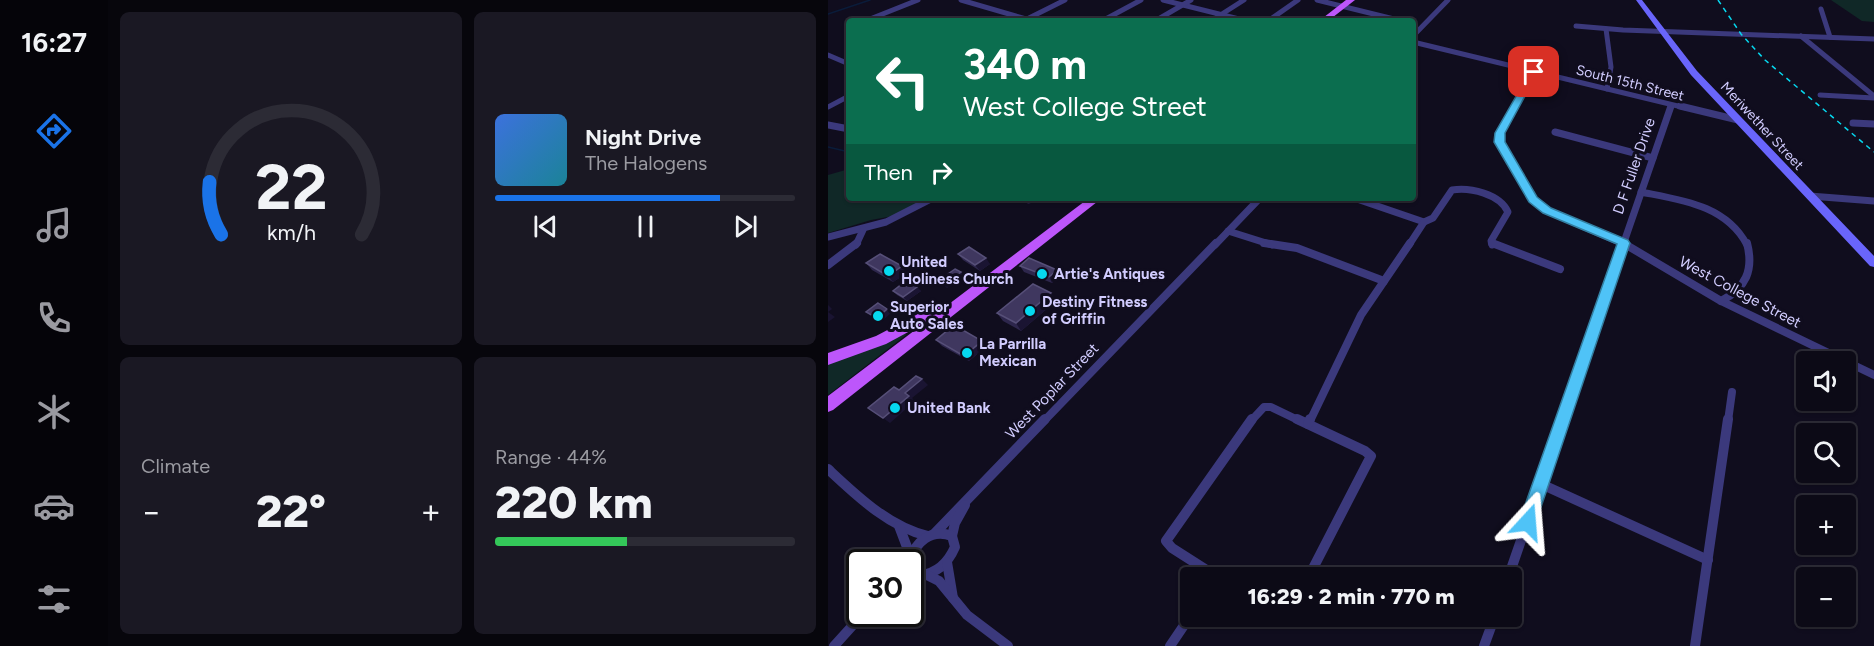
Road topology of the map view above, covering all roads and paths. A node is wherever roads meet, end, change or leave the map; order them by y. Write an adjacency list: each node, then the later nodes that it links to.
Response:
1 (918, 0): 17 (street)
2 (961, 0): 18 (street)
3 (1065, 0): 19 (street)
4 (1141, 0): 20 (street)
5 (1163, 0): 13 (street)
6 (1191, 0): 13 (street)
7 (1244, 0): 16 (street)
8 (1298, 0): 24 (street)
9 (1317, 0): 14 (street)
10 (1351, 0): 14 (main road)
11 (1448, 0): 28 (street)
12 (1639, 0): 31 (street, Meriwether Street)
13 (1182, 5): 16 (street); 21 (street)
14 (1342, 7): 25 (main road); 26 (street)
15 (1821, 9): 34 (street)
16 (1221, 15): 22 (street); 23 (street)
17 (874, 18)
18 (1019, 18)
19 (1029, 18)
20 (1108, 18)
21 (1160, 18)
22 (1216, 18)
23 (1234, 18)
24 (1272, 18)
25 (1327, 18)
26 (1389, 18)
27 (1416, 25): 28 (street)
28 (1421, 26): 32 (street)
29 (1576, 26): 30 (street)
30 (1606, 29): 31 (street); 40 (street)
31 (1662, 31): 33 (street); 46 (street, Meriwether Street)
32 (1416, 32)
33 (1801, 36): 34 (street); 42 (street)
34 (1830, 37): 35 (street)
35 (1874, 39)
36 (1416, 43): 39 (street, South 15th Street)
37 (829, 57): 38 (street)
38 (846, 63)
39 (1534, 72): 40 (street, South 15th Street); 64 (street, West College Street)
40 (1607, 89): 44 (street, South 15th Street)
41 (1820, 95): 42 (street)
42 (1874, 97)
43 (846, 98): 45 (street)
44 (1671, 105): 46 (street, South 15th Street); 52 (street, D F Fuller Drive)
45 (828, 107)
46 (1738, 120): 54 (street, Meriwether Street)
47 (1853, 123): 48 (street)
48 (1874, 124)
49 (828, 125): 50 (street)
50 (846, 128)
51 (1556, 132): 52 (street)
52 (1653, 158): 53 (street, D F Fuller Drive)
53 (1641, 192): 64 (street, D F Fuller Drive); 70 (street)
54 (1810, 196): 59 (street); 65 (street, Meriwether Street)
55 (928, 201): 61 (street)
56 (1092, 201): 69 (main road)
57 (1257, 201): 62 (street, West Poplar Street)
58 (1363, 201): 60 (street)
59 (1874, 201)
60 (1424, 222): 67 (street); 68 (street)
61 (863, 230): 63 (street); 66 (street)
62 (1228, 231): 68 (street); 78 (street, West Poplar Street)
63 (828, 237)
64 (1624, 243): 70 (street, West College Street); 77 (street, D F Fuller Drive)
65 (1874, 263)
66 (828, 265)
67 (1560, 269)
68 (1384, 281): 75 (street)
69 (982, 286): 71 (main road); 74 (main road)
70 (1721, 301): 72 (street, West College Street)
71 (828, 359)
72 (1874, 375)
73 (1732, 392): 84 (street)
74 (828, 405)
75 (1308, 424): 86 (street); 87 (street)
76 (828, 469): 79 (street)
77 (1540, 484): 84 (street); 88 (street, D F Fuller Drive)
78 (967, 502): 80 (street, West Poplar Street); 81 (street, West Poplar Street)
79 (899, 525): 80 (street); 82 (street)
80 (932, 535): 81 (street); 83 (street)
81 (952, 536): 85 (street)
82 (906, 549)
83 (916, 549)
84 (1708, 560): 99 (street)
85 (947, 562): 90 (street); 91 (street)
86 (1201, 567)
87 (1314, 567)
88 (1512, 567)
89 (924, 573): 90 (street)
90 (927, 575): 91 (street)
91 (953, 598): 96 (street)
92 (851, 627): 95 (street)
93 (1183, 627): 97 (street)
94 (1491, 627): 98 (street)
95 (834, 646)
96 (1008, 646)
97 (1170, 646)
98 (1485, 646)
99 (1695, 646)

